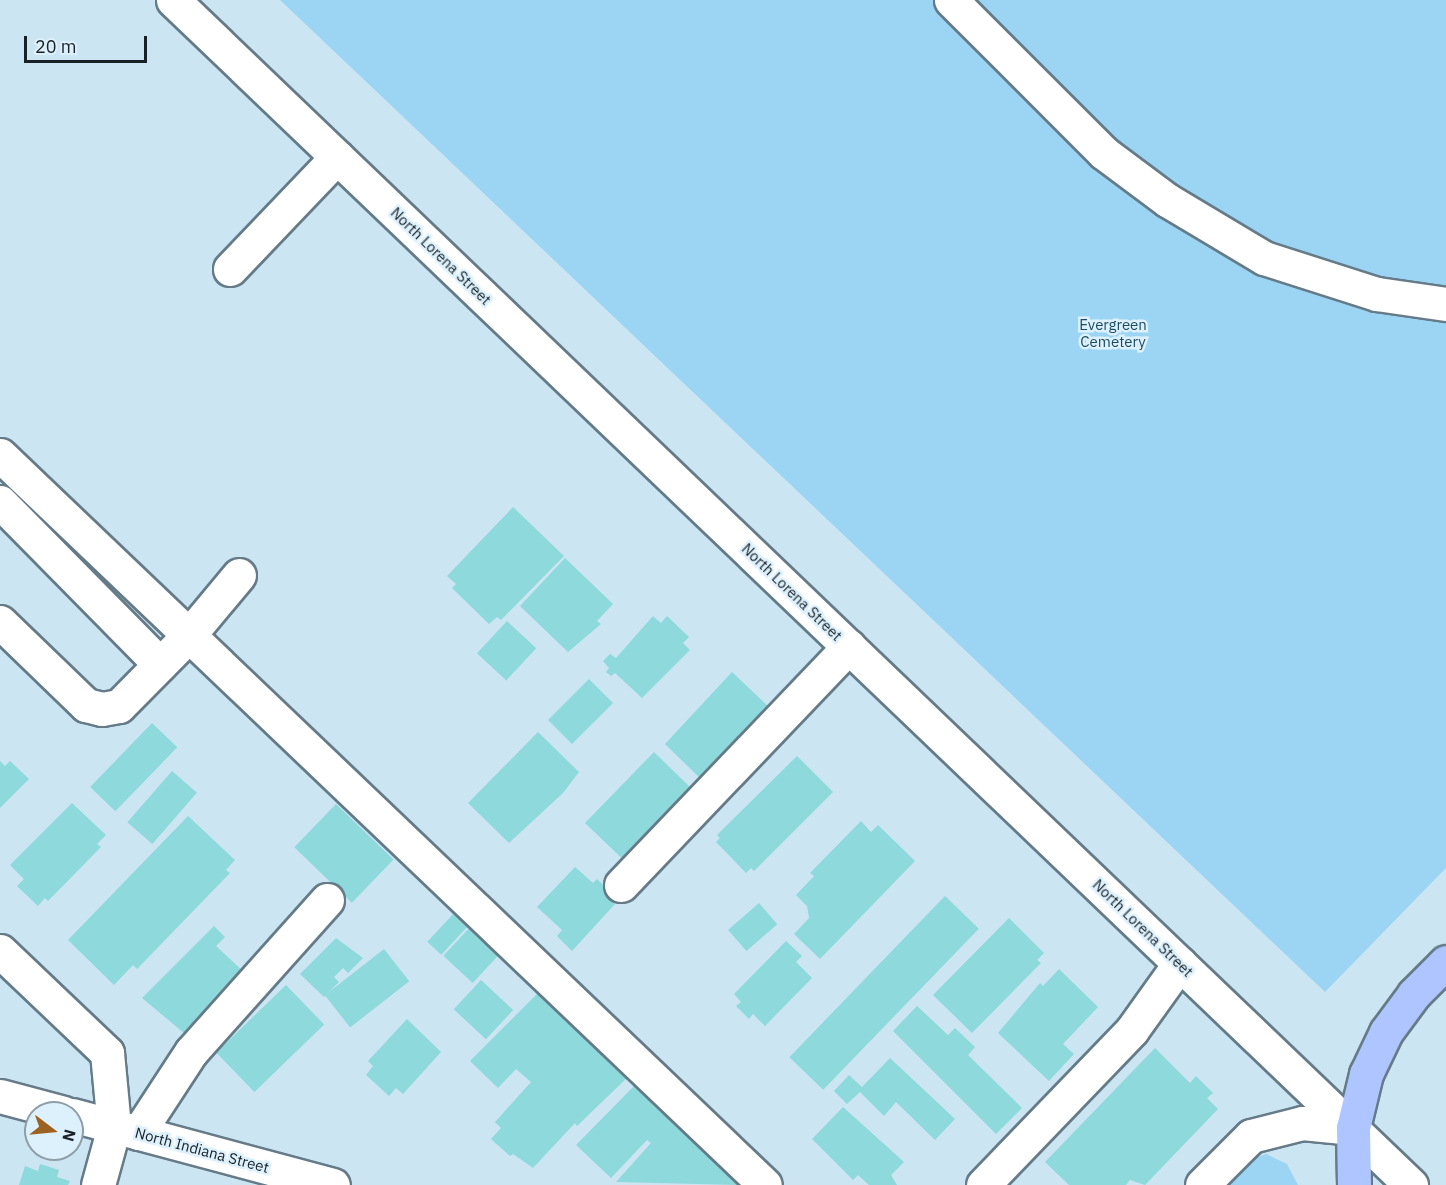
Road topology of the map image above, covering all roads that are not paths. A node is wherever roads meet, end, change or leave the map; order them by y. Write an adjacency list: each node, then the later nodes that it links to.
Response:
1 (173, 0): 3 (street, North Lorena Street)
2 (951, 0): 5 (street)
3 (337, 157): 4 (street); 10 (street, North Lorena Street)
4 (231, 268)
5 (1446, 304)
6 (6, 483): 9 (street); 11 (street)
7 (238, 575): 9 (street)
8 (0, 622): 11 (street)
9 (189, 635): 11 (street); 24 (street)
10 (849, 646): 12 (street); 16 (street, North Lorena Street)
11 (160, 664)
12 (621, 885)
13 (327, 900): 21 (street)
14 (0, 951): 21 (street)
15 (1446, 962): 20 (main road)
16 (1180, 963): 20 (street, North Lorena Street); 25 (street)
17 (0, 1095): 18 (street)
18 (24, 1102)
19 (84, 1118): 21 (street, North Indiana Street)
20 (1353, 1128): 26 (street); 27 (main road); 28 (street, North Lorena Street)
21 (126, 1130): 22 (street); 23 (street, North Indiana Street)
22 (98, 1185)
23 (333, 1185)
24 (765, 1185)
25 (983, 1185)
26 (1202, 1185)
27 (1354, 1185)
28 (1411, 1185)

